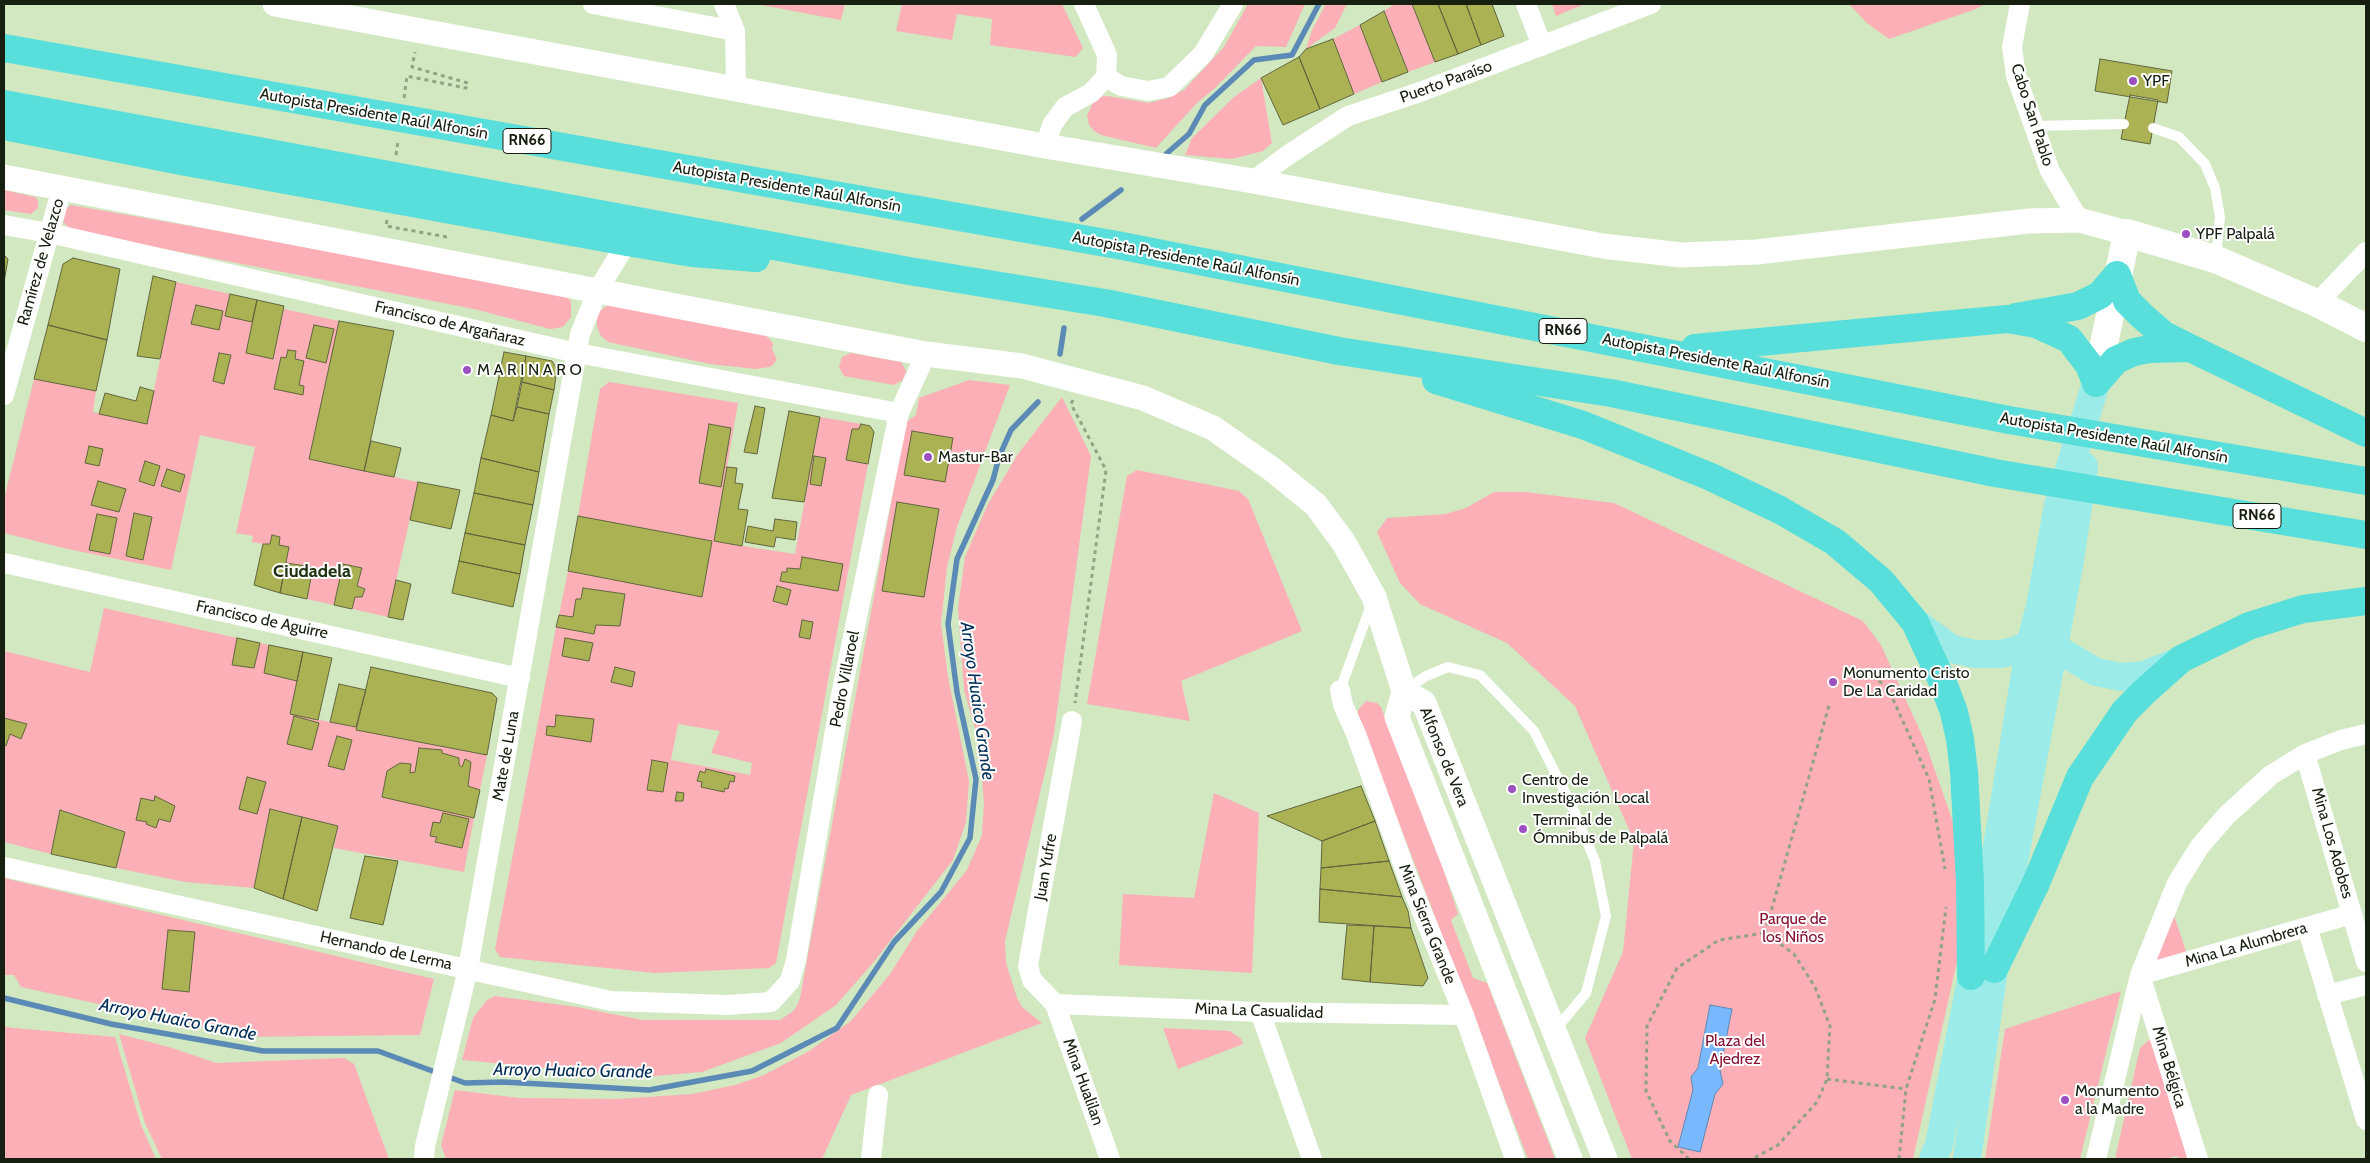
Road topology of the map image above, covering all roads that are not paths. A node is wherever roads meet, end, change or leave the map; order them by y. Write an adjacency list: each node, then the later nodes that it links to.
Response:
1 (276, 4): 13 (street)
2 (593, 4): 9 (street)
3 (724, 4): 9 (street)
4 (1084, 4): 12 (street)
5 (1233, 4): 12 (street)
6 (1526, 4): 10 (street)
7 (1651, 4): 10 (street, Puerto Paraíso)
8 (2020, 4): 17 (street, Cabo San Pablo)
9 (735, 31): 13 (street)
10 (1542, 46): 21 (street, Puerto Paraíso)
11 (4, 48): 38 (highway, Autopista Presidente Raúl Alfonsín / RN66)
12 (1106, 77): 19 (street)
13 (736, 88): 19 (street)
14 (4, 104): 30 (highway, RN66)
15 (2124, 124): 17 (lane)
16 (4, 126): 27 (highway)
17 (2034, 126): 23 (street, Cabo San Pablo)
18 (2153, 128): 29 (lane)
19 (1045, 146): 21 (street)
20 (4, 177): 22 (street)
21 (1253, 181): 23 (street)
22 (62, 188): 26 (street, Ramírez de Velazco); 32 (street)
23 (2079, 220): 25 (street)
24 (4, 225): 26 (street, Francisco de Argañaraz)
25 (2127, 232): 29 (main road); 31 (main road)
26 (49, 234): 39 (street, Francisco de Argañaraz); 42 (street, Ramírez de Velazco)
27 (627, 242): 30 (highway); 32 (street, Mate de Luna)
28 (2366, 252): 33 (street)
29 (2215, 260): 33 (main road)
30 (909, 271): 37 (highway, RN66)
31 (2117, 275): 34 (highway); 36 (highway); 41 (main road)
32 (598, 290): 39 (street, Mate de Luna); 40 (street)
33 (2317, 303): 35 (main road)
34 (2006, 319): 38 (highway); 41 (highway)
35 (2366, 328)
36 (2190, 348): 41 (highway); 44 (highway)
37 (1339, 351): 46 (highway, RN66); 50 (highway)
38 (1666, 351): 45 (highway, Autopista Presidente Raúl Alfonsín / RN66)
39 (576, 353): 43 (street, Francisco de Argañaraz); 53 (street, Mate de Luna)
40 (926, 354): 43 (street, Pedro Villaroel); 48 (street)
41 (2096, 383): 51 (main road)
42 (4, 395)
43 (899, 413): 68 (street, Pedro Villaroel)
44 (2366, 433)
45 (2366, 481)
46 (2366, 535)
47 (4, 563): 53 (street, Francisco de Aguirre)
48 (1374, 597): 54 (lane); 55 (street)
49 (2366, 601): 52 (highway)
50 (1915, 622): 51 (main road); 64 (highway)
51 (2046, 627): 52 (main road); 64 (main road)
52 (2181, 660): 64 (highway)
53 (520, 678): 63 (street, Mate de Luna)
54 (1340, 690): 71 (street, Mina Sierra Grande)
55 (1404, 691): 72 (street, Alfonso de Vera); 72 (lane); 80 (street, Alfonso de Vera)
56 (1072, 721): 69 (street, Juan Yufre)
57 (2366, 734): 58 (street)
58 (2305, 754): 60 (street, Mina Los Adobes); 65 (street)
59 (4, 867): 63 (street, Hernando de Lerma)
60 (2352, 914): 61 (street, Mina La Alumbrera); 62 (street, Mina Los Adobes)
61 (2306, 927): 65 (street, Mina La Alumbrera); 67 (street)
62 (2366, 962)
63 (468, 969): 68 (street, Hernando de Lerma); 75 (street, Mate de Luna)
64 (1983, 972): 82 (main road); 83 (main road)
65 (2140, 975): 84 (street); 85 (street, Mina Bélgica)
66 (2366, 985): 67 (street)
67 (2327, 996): 74 (street)
68 (771, 1002)
69 (1055, 1004): 70 (street, Mina La Casualidad); 77 (street, Mina Hualilan)
70 (1260, 1012): 71 (street, Mina La Casualidad); 78 (street)
71 (1464, 1015): 79 (street, Mina Sierra Grande)
72 (1553, 1032): 81 (street, Alfonso de Vera)
73 (878, 1095): 76 (street)
74 (2366, 1120)
75 (424, 1154)
76 (871, 1159)
77 (1110, 1159)
78 (1312, 1159)
79 (1515, 1159)
80 (1570, 1159)
81 (1605, 1159)
82 (1933, 1159)
83 (1967, 1159)
84 (2096, 1159)
85 (2198, 1159)

